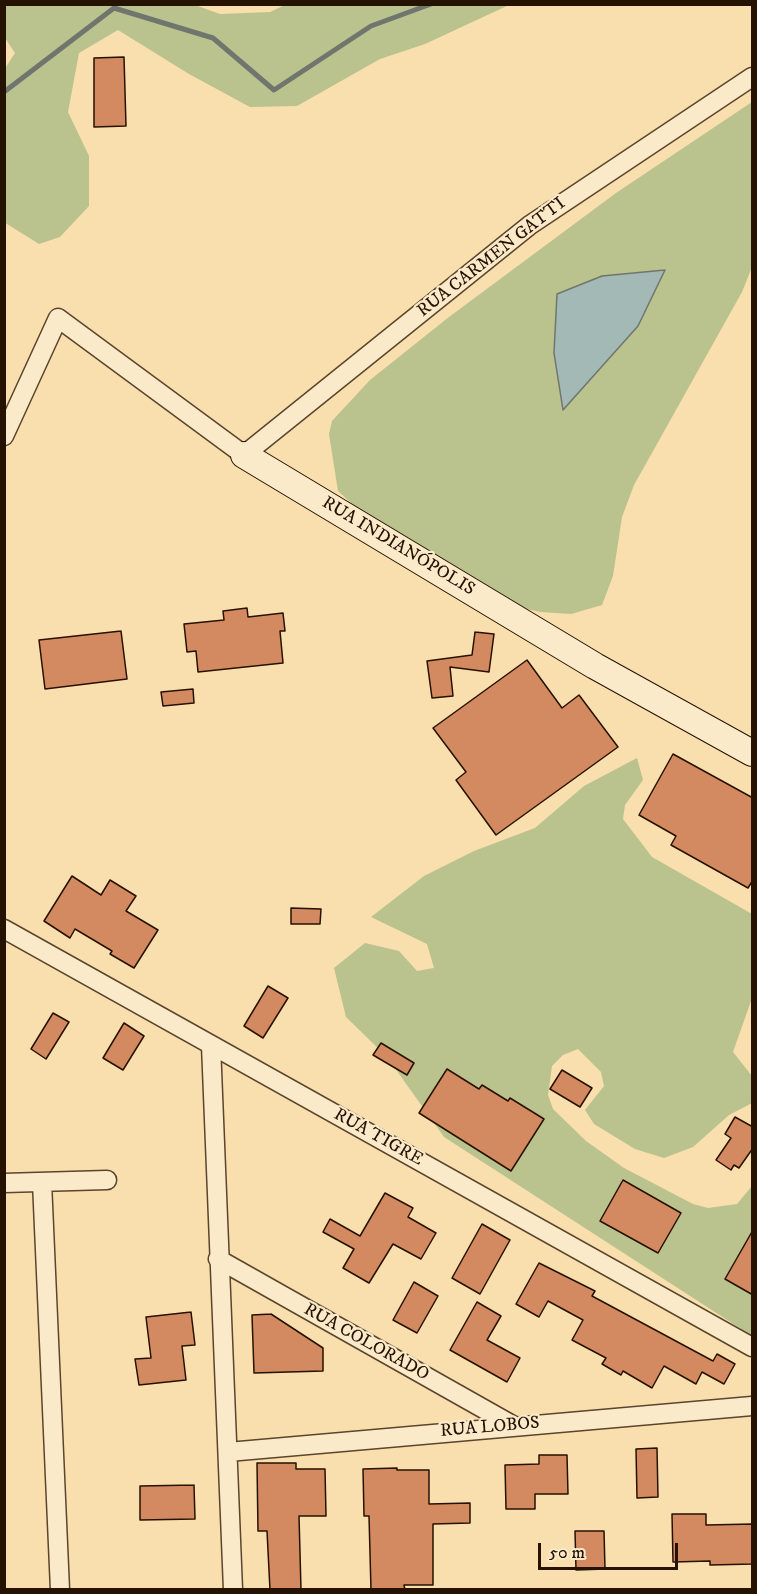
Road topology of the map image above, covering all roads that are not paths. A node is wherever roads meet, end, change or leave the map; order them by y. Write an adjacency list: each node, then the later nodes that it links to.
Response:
1 (753, 77): 3 (street, RUA CARMEN GATTI)
2 (4, 436): 3 (street, RUA INDIANÓPOLIS)
3 (244, 455): 4 (street, RUA INDIANÓPOLIS)
4 (753, 753)
5 (4, 929): 6 (street, RUA TIGRE)
6 (211, 1045): 10 (street); 11 (street, RUA TIGRE)
7 (107, 1180): 8 (street)
8 (42, 1182): 9 (street); 15 (street)
9 (4, 1183)
10 (218, 1259): 13 (street, RUA COLORADO); 14 (street)
11 (753, 1347)
12 (753, 1406): 13 (street, RUA LOBOS)
13 (514, 1426): 14 (street, RUA LOBOS)
14 (228, 1452): 16 (street)
15 (60, 1590)
16 (233, 1590)

